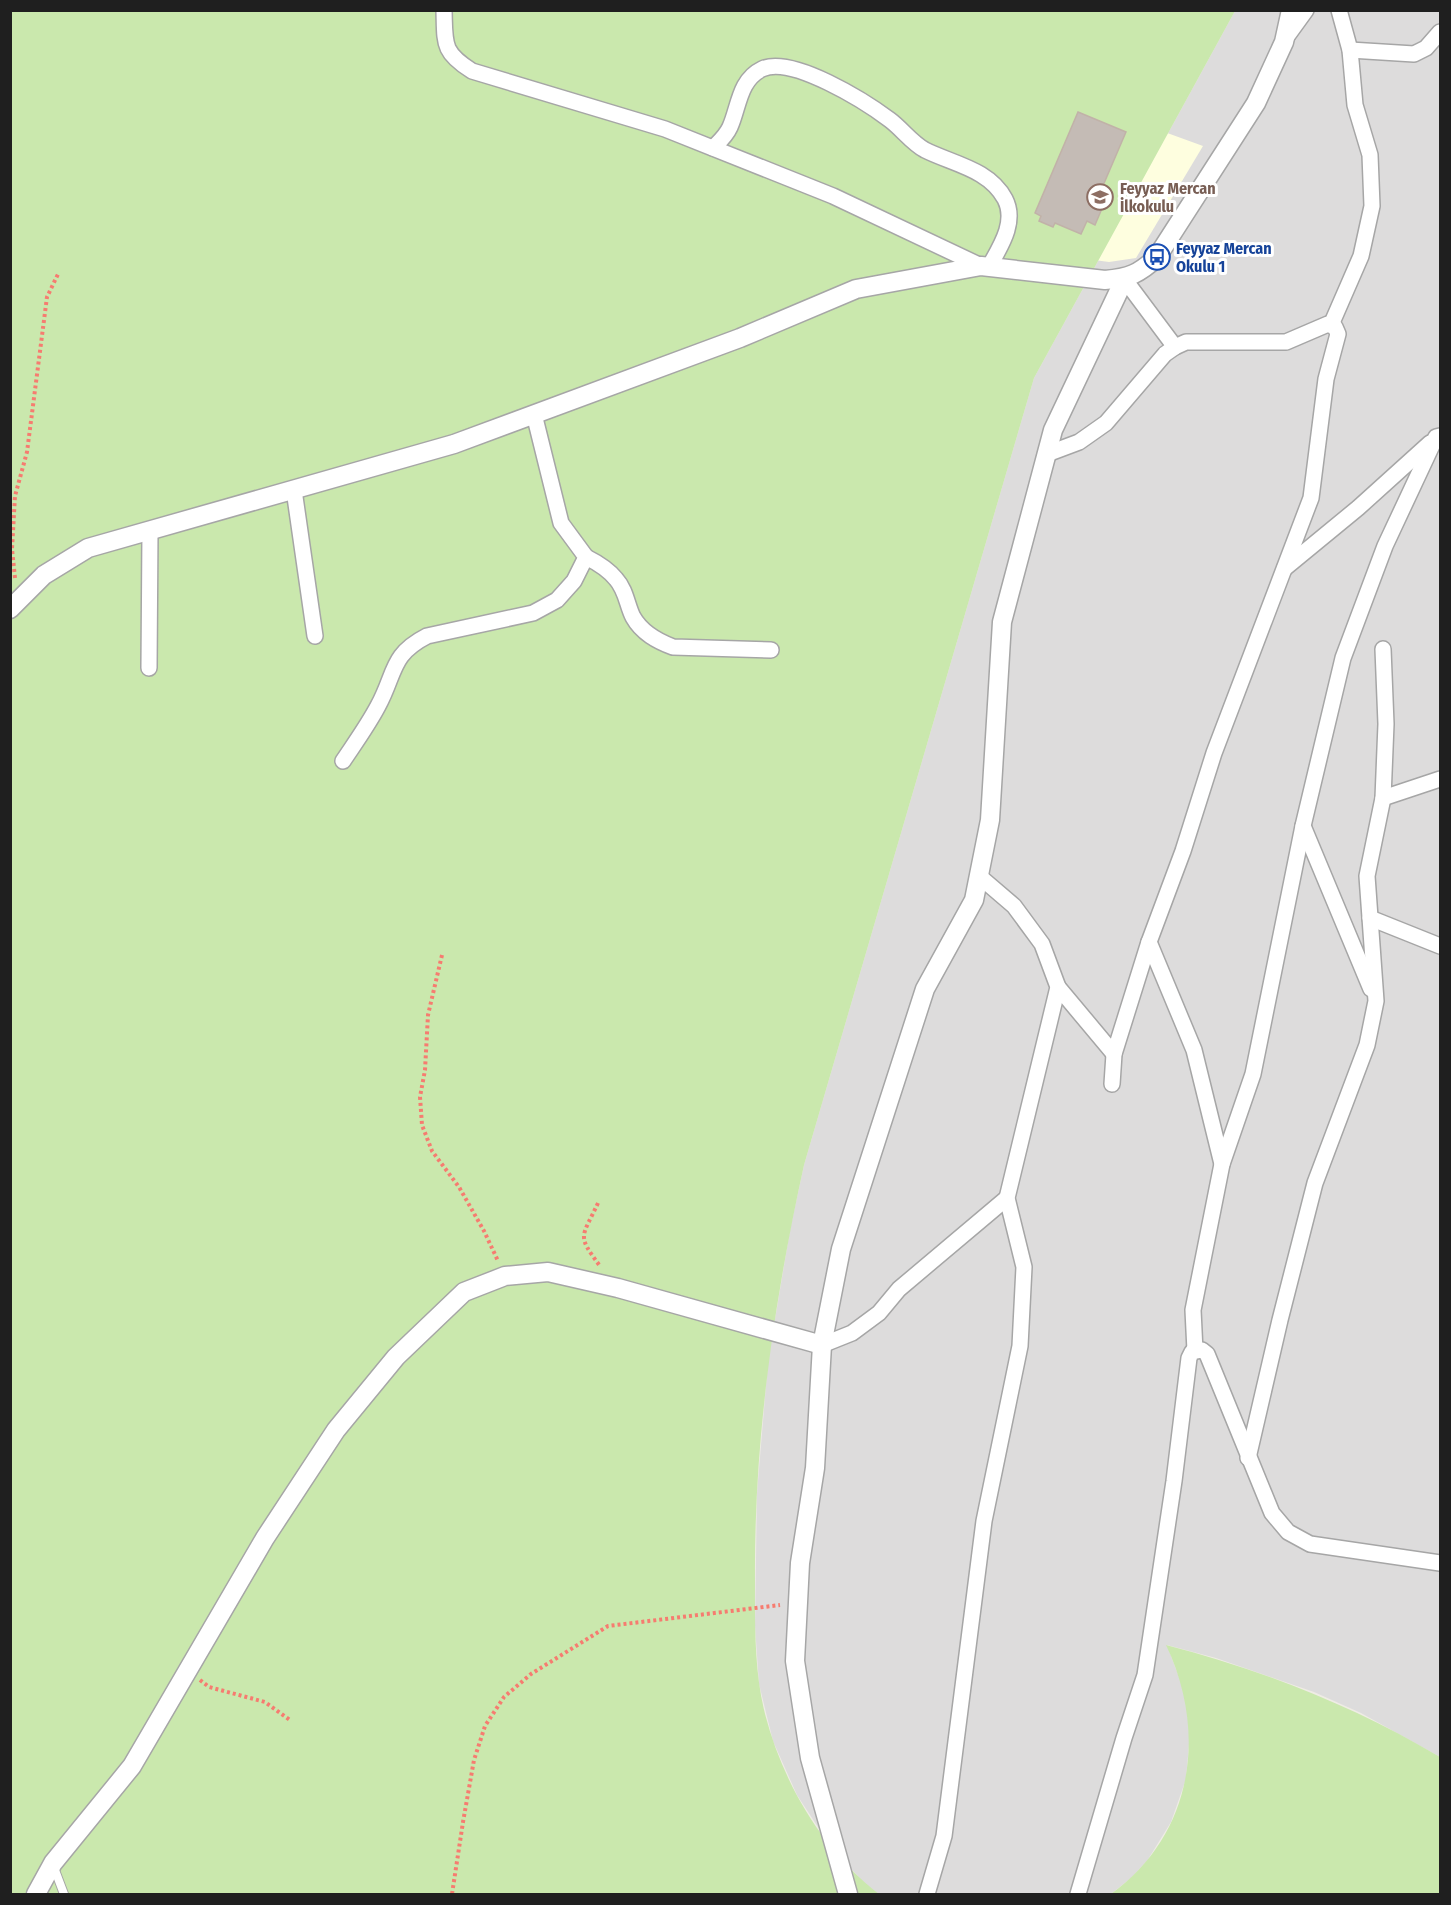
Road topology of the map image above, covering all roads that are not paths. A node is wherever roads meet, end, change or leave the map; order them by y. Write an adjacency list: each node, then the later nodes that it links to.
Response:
1 (444, 10): 8 (street)
2 (1291, 10): 6 (street)
3 (1306, 10): 6 (street)
4 (1339, 10): 7 (street)
5 (1440, 32): 7 (street)
6 (1284, 42): 10 (street)
7 (1350, 50): 11 (street)
8 (713, 148): 9 (street); 9 (street)
9 (985, 267): 10 (street); 13 (street)
10 (1125, 279): 12 (street); 15 (street)
11 (1331, 325): 12 (street); 19 (street)
12 (1175, 347): 15 (street)
13 (534, 414): 16 (street); 18 (street)
14 (1439, 434): 19 (street); 28 (street)
15 (1047, 454): 29 (street)
16 (294, 490): 17 (street); 21 (street)
17 (150, 531): 20 (street); 24 (street)
18 (586, 557): 23 (street); 25 (street)
19 (1282, 570): 31 (street)
20 (14, 605)
21 (315, 636)
22 (1383, 649): 27 (street)
23 (771, 650)
24 (149, 668)
25 (343, 761)
26 (1440, 779): 27 (street)
27 (1383, 798): 30 (street)
28 (1303, 826): 34 (street); 37 (street)
29 (979, 876): 33 (street); 39 (street)
30 (1370, 918): 32 (street); 34 (street)
31 (1149, 942): 35 (street); 37 (street)
32 (1440, 946)
33 (1058, 987): 35 (street); 38 (street)
34 (1376, 1001): 41 (street)
35 (1114, 1053): 36 (street)
36 (1112, 1084)
37 (1222, 1164): 40 (street)
38 (1007, 1198): 39 (street); 47 (street)
39 (822, 1345): 43 (street); 46 (street)
40 (1195, 1351): 41 (street); 48 (street)
41 (1248, 1458): 42 (street)
42 (1440, 1563)
43 (53, 1863): 44 (street); 45 (lane)
44 (36, 1894)
45 (64, 1894)
46 (848, 1894)
47 (927, 1894)
48 (1078, 1894)

